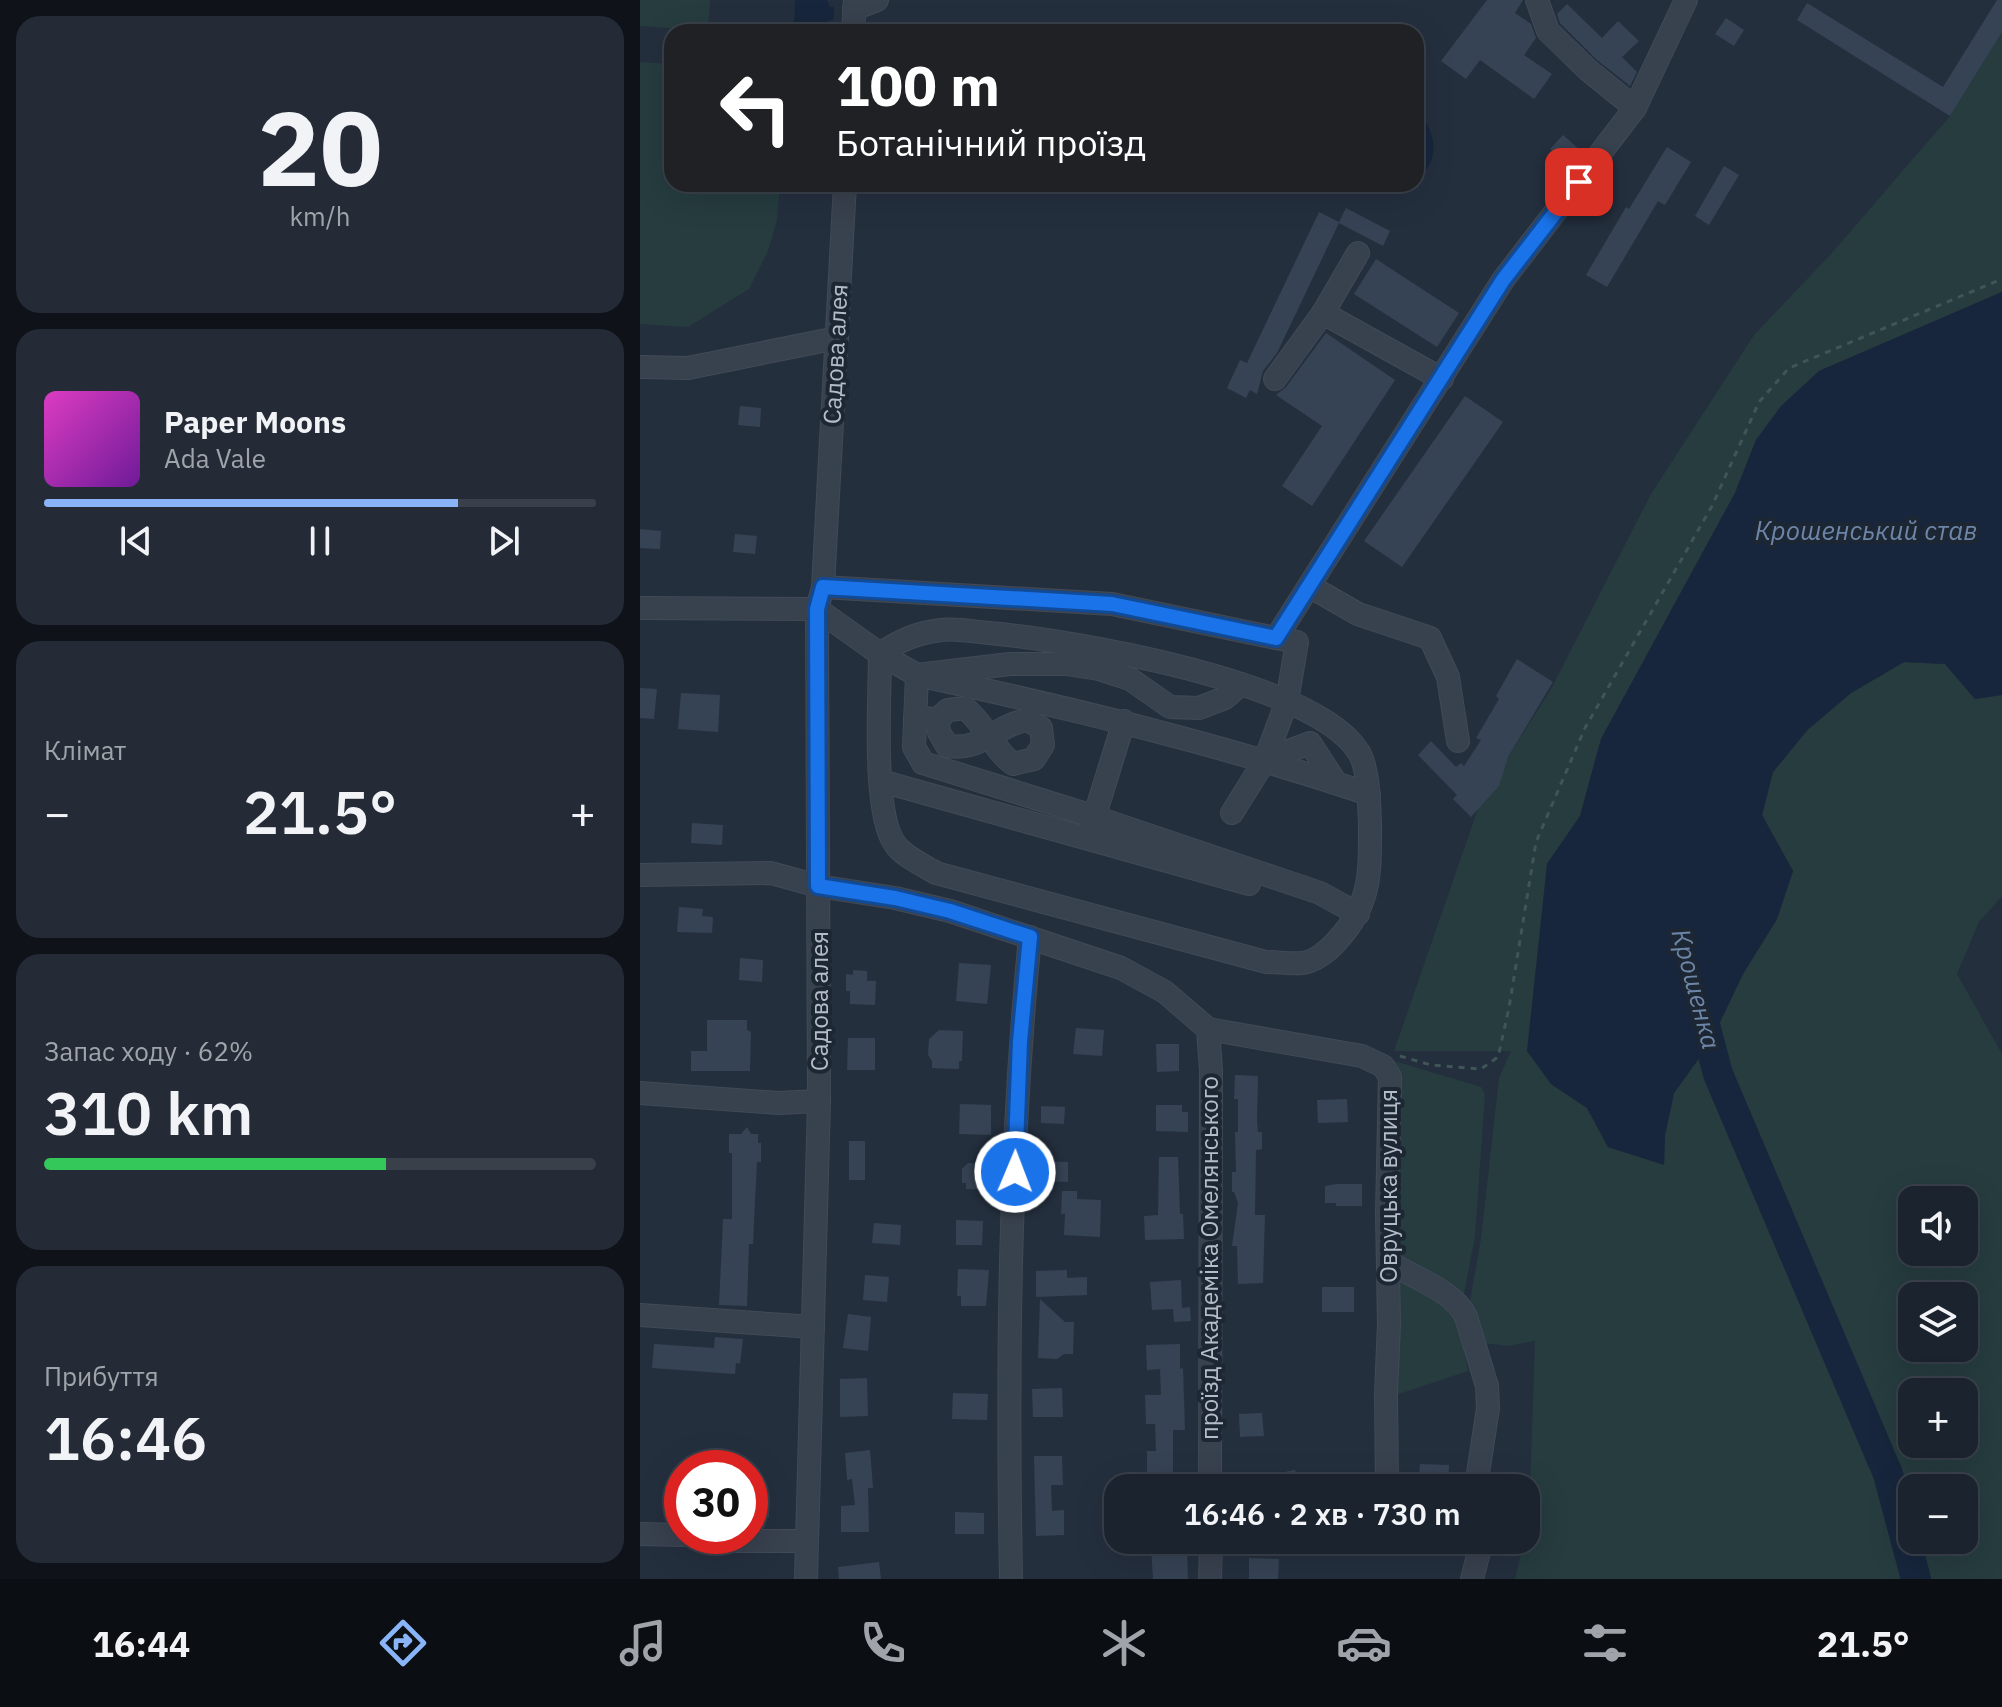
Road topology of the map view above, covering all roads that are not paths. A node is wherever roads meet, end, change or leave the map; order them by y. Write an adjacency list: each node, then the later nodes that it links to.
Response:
1 (877, 0): 4 (street)
2 (1537, 0): 6 (street)
3 (1686, 0): 6 (street)
4 (855, 4): 5 (street)
5 (854, 24)
6 (1635, 108): 13 (street)
7 (845, 192): 10 (street, Садова алея)
8 (1358, 253): 9 (street)
9 (1323, 313): 12 (street); 13 (street)
10 (837, 338): 11 (street); 15 (street, Садова алея)
11 (640, 367)
12 (1275, 379)
13 (1442, 379): 14 (street)
14 (1311, 587): 17 (street); 25 (street)
15 (820, 598): 16 (street); 17 (street); 18 (street); 33 (street, Садова алея)
16 (640, 608)
17 (1276, 638): 21 (street)
18 (880, 654): 19 (street); 20 (street); 27 (street)
19 (917, 675): 20 (street); 22 (street); 24 (street)
20 (1241, 684): 21 (street)
21 (1287, 701): 26 (street); 29 (street)
22 (915, 718): 23 (street); 31 (street)
23 (938, 719): 23 (street)
24 (1124, 721): 26 (street); 31 (street)
25 (1458, 741)
26 (1265, 760): 28 (street); 28 (street); 30 (street)
27 (881, 781): 31 (street); 34 (street)
28 (1336, 783): 29 (street)
29 (1369, 794): 34 (street)
30 (1232, 813)
31 (1091, 828): 34 (street)
32 (640, 875): 33 (street)
33 (818, 886): 35 (street); 38 (street, Садова алея)
34 (1358, 914)
35 (1030, 937): 36 (street); 52 (street)
36 (1208, 1029): 39 (street, Овруцька вулиця); 42 (street, проїзд Академіка Омелянського)
37 (640, 1093): 38 (street)
38 (819, 1101): 41 (street, Садова алея)
39 (1389, 1262): 43 (street, Овруцька вулиця); 44 (street)
40 (640, 1315): 41 (street)
41 (813, 1327): 48 (street, Садова алея)
42 (1210, 1474)
43 (1387, 1474)
44 (1478, 1474)
45 (640, 1534): 46 (street)
46 (664, 1535)
47 (768, 1541): 48 (street)
48 (806, 1541): 51 (street, Садова алея)
49 (1211, 1554): 53 (street)
50 (1478, 1554): 54 (street)
51 (806, 1579)
52 (1011, 1579)
53 (1210, 1579)
54 (1472, 1579)

